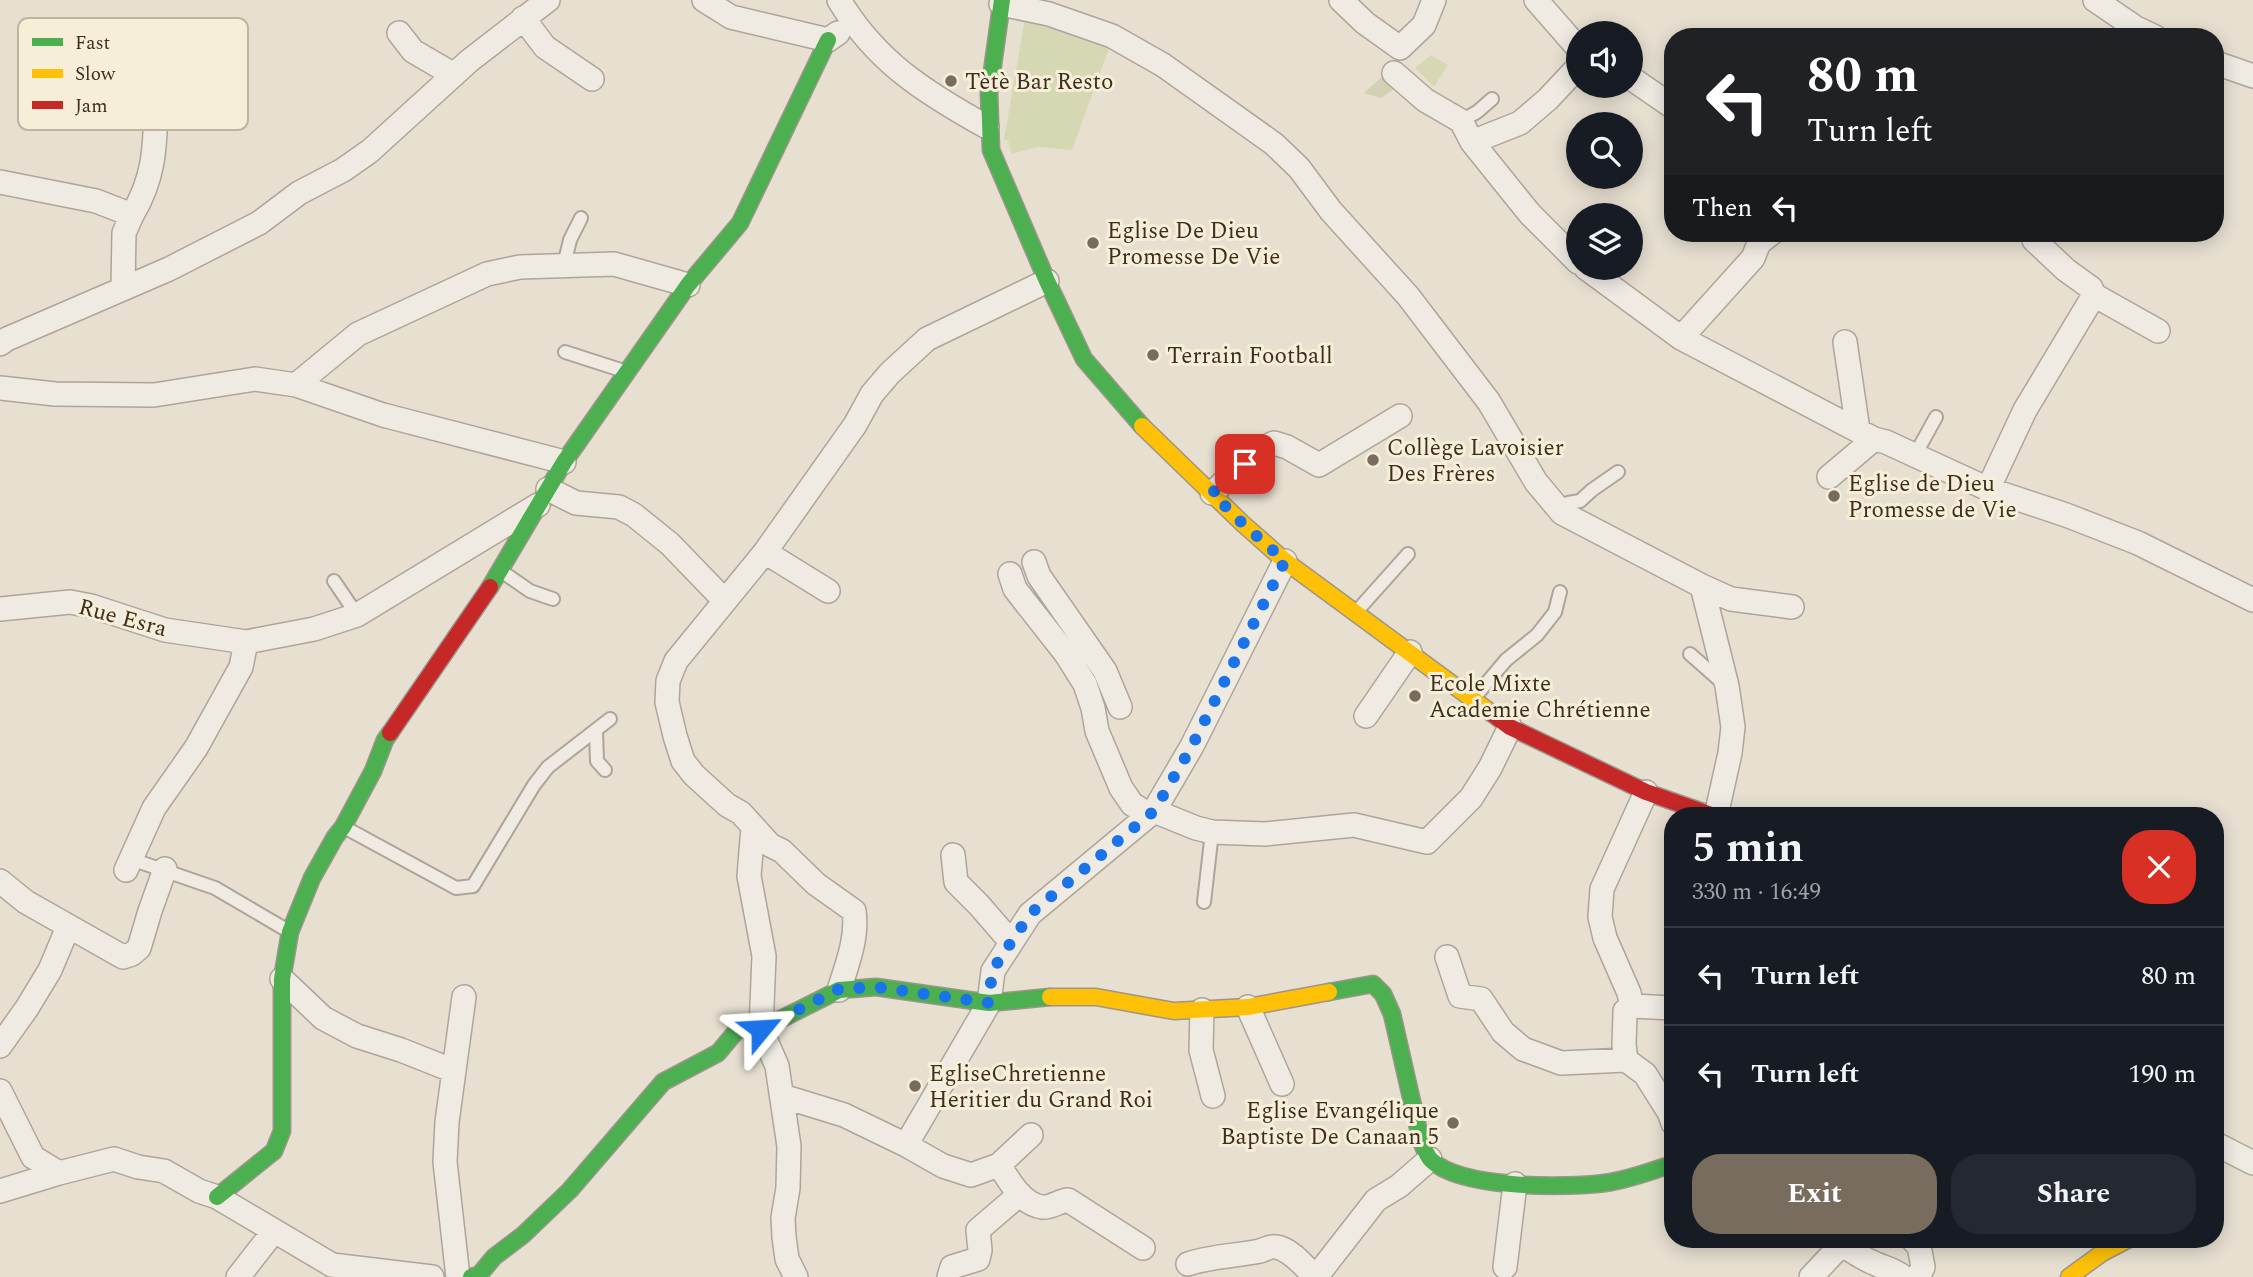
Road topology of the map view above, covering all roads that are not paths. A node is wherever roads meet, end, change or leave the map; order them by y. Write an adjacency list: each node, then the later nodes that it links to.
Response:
1 (548, 0): 9 (street)
2 (704, 0): 13 (street)
3 (839, 0): 10 (street)
4 (1341, 0): 5 (street)
5 (1434, 0)
6 (1536, 0): 12 (street)
7 (2095, 0): 11 (street)
8 (1002, 2): 24 (street); 57 (street)
9 (523, 18): 17 (street); 19 (street)
10 (852, 22): 13 (street); 24 (street)
11 (2131, 28)
12 (1566, 34)
13 (828, 40): 36 (street)
14 (400, 46): 17 (street)
15 (2224, 66): 18 (street)
16 (1394, 73): 26 (street)
17 (454, 75): 37 (street)
18 (2253, 76)
19 (592, 79)
20 (1566, 80): 26 (street)
21 (1643, 86): 23 (street)
22 (1492, 99): 26 (lane)
23 (1664, 101)
24 (988, 127): 35 (street)
25 (155, 130): 28 (street)
26 (1466, 132): 32 (street)
27 (0, 182): 28 (street)
28 (132, 215): 37 (street)
29 (581, 218): 33 (lane)
30 (1760, 242): 40 (street)
31 (2036, 242): 38 (street)
32 (1566, 250)
33 (564, 265): 36 (street); 45 (street)
34 (1602, 280): 40 (street)
35 (1047, 281): 55 (street); 58 (street)
36 (688, 285): 44 (street)
37 (123, 288): 42 (street)
38 (2094, 295): 39 (street); 54 (street)
39 (2158, 331)
40 (1681, 338): 49 (street)
41 (1845, 342): 49 (street)
42 (0, 344)
43 (565, 352): 44 (lane)
44 (628, 372): 51 (street)
45 (296, 385): 46 (street); 51 (street)
46 (0, 388)
47 (1400, 416): 55 (street)
48 (1936, 418): 50 (lane)
49 (1866, 435): 50 (street); 53 (street)
50 (1916, 455): 54 (street)
51 (564, 462): 56 (street)
52 (1618, 472): 57 (lane)
53 (1829, 477)
54 (1988, 489): 69 (street)
55 (1212, 493): 60 (street)
56 (544, 496): 62 (street); 70 (street); 74 (street, Rue Esra)
57 (1562, 513): 65 (street)
58 (765, 552): 66 (street); 70 (street)
59 (1408, 554): 73 (lane)
60 (1285, 561): 73 (street); 89 (street)
61 (1034, 562): 80 (street)
62 (501, 571): 68 (lane); 90 (street)
63 (1010, 574): 89 (street)
64 (334, 581): 74 (lane)
65 (1702, 586): 71 (street); 78 (street)
66 (828, 591)
67 (1560, 592): 79 (lane)
68 (553, 599)
69 (2253, 600)
70 (725, 601): 91 (street)
71 (1793, 607)
72 (0, 609): 75 (street, Rue Esra)
73 (1355, 612): 76 (street)
74 (356, 615): 75 (street, Rue Esra)
75 (246, 642): 94 (street)
76 (1410, 652): 79 (street); 81 (street)
77 (1690, 654): 78 (lane)
78 (1727, 686): 88 (street)
79 (1473, 699): 83 (street)
80 (1119, 707)
81 (1366, 716)
82 (610, 719): 84 (lane)
83 (1510, 727): 86 (street); 92 (street)
84 (596, 731): 85 (lane); 90 (lane)
85 (606, 770)
86 (1646, 792): 87 (street); 106 (street)
87 (1689, 807)
88 (1717, 807)
89 (1152, 813): 92 (street); 100 (street)
90 (344, 827): 99 (street)
91 (753, 827): 103 (street); 110 (street)
92 (1213, 832): 97 (lane)
93 (953, 855): 100 (street)
94 (128, 864): 95 (lane)
95 (165, 869): 98 (street); 99 (lane)
96 (0, 881): 98 (street)
97 (1204, 902)
98 (68, 927): 111 (street)
99 (290, 932): 102 (street)
100 (1010, 942): 105 (street)
101 (1447, 957): 112 (street)
102 (282, 979): 113 (street); 130 (street)
103 (839, 989): 105 (street); 110 (street)
104 (464, 997): 113 (street)
105 (989, 1003): 109 (street); 120 (street)
106 (1632, 1006): 108 (street); 112 (street)
107 (1248, 1007): 109 (street); 114 (street); 122 (street)
108 (1664, 1008)
109 (1202, 1010): 117 (street)
110 (761, 1029): 116 (street); 144 (street)
111 (0, 1046)
112 (1626, 1060): 118 (street)
113 (454, 1071): 143 (street)
114 (1282, 1084)
115 (0, 1091): 126 (street)
116 (782, 1096): 120 (street); 145 (street)
117 (1213, 1096)
118 (1664, 1105)
119 (1031, 1135): 124 (street)
120 (906, 1145): 124 (street)
121 (2224, 1148): 123 (street)
122 (1430, 1159): 127 (street); 147 (street)
123 (2253, 1163)
124 (999, 1165): 129 (street)
125 (1664, 1167): 127 (street)
126 (59, 1173): 128 (street); 130 (street)
127 (1515, 1184): 139 (street)
128 (0, 1191)
129 (1020, 1194): 132 (street); 146 (street)
130 (217, 1197): 131 (street)
131 (274, 1231): 141 (street); 142 (street)
132 (1143, 1248)
133 (1834, 1248): 148 (street)
134 (1847, 1248): 140 (street)
135 (1919, 1248): 140 (street)
136 (1931, 1248): 140 (street)
137 (2112, 1248): 149 (street)
138 (1188, 1264): 147 (street)
139 (1504, 1267)
140 (1915, 1274)
141 (238, 1277)
142 (432, 1277)
143 (458, 1277)
144 (471, 1277)
145 (796, 1277)
146 (949, 1277)
147 (1316, 1277)
148 (1811, 1277)
149 (2069, 1277)

